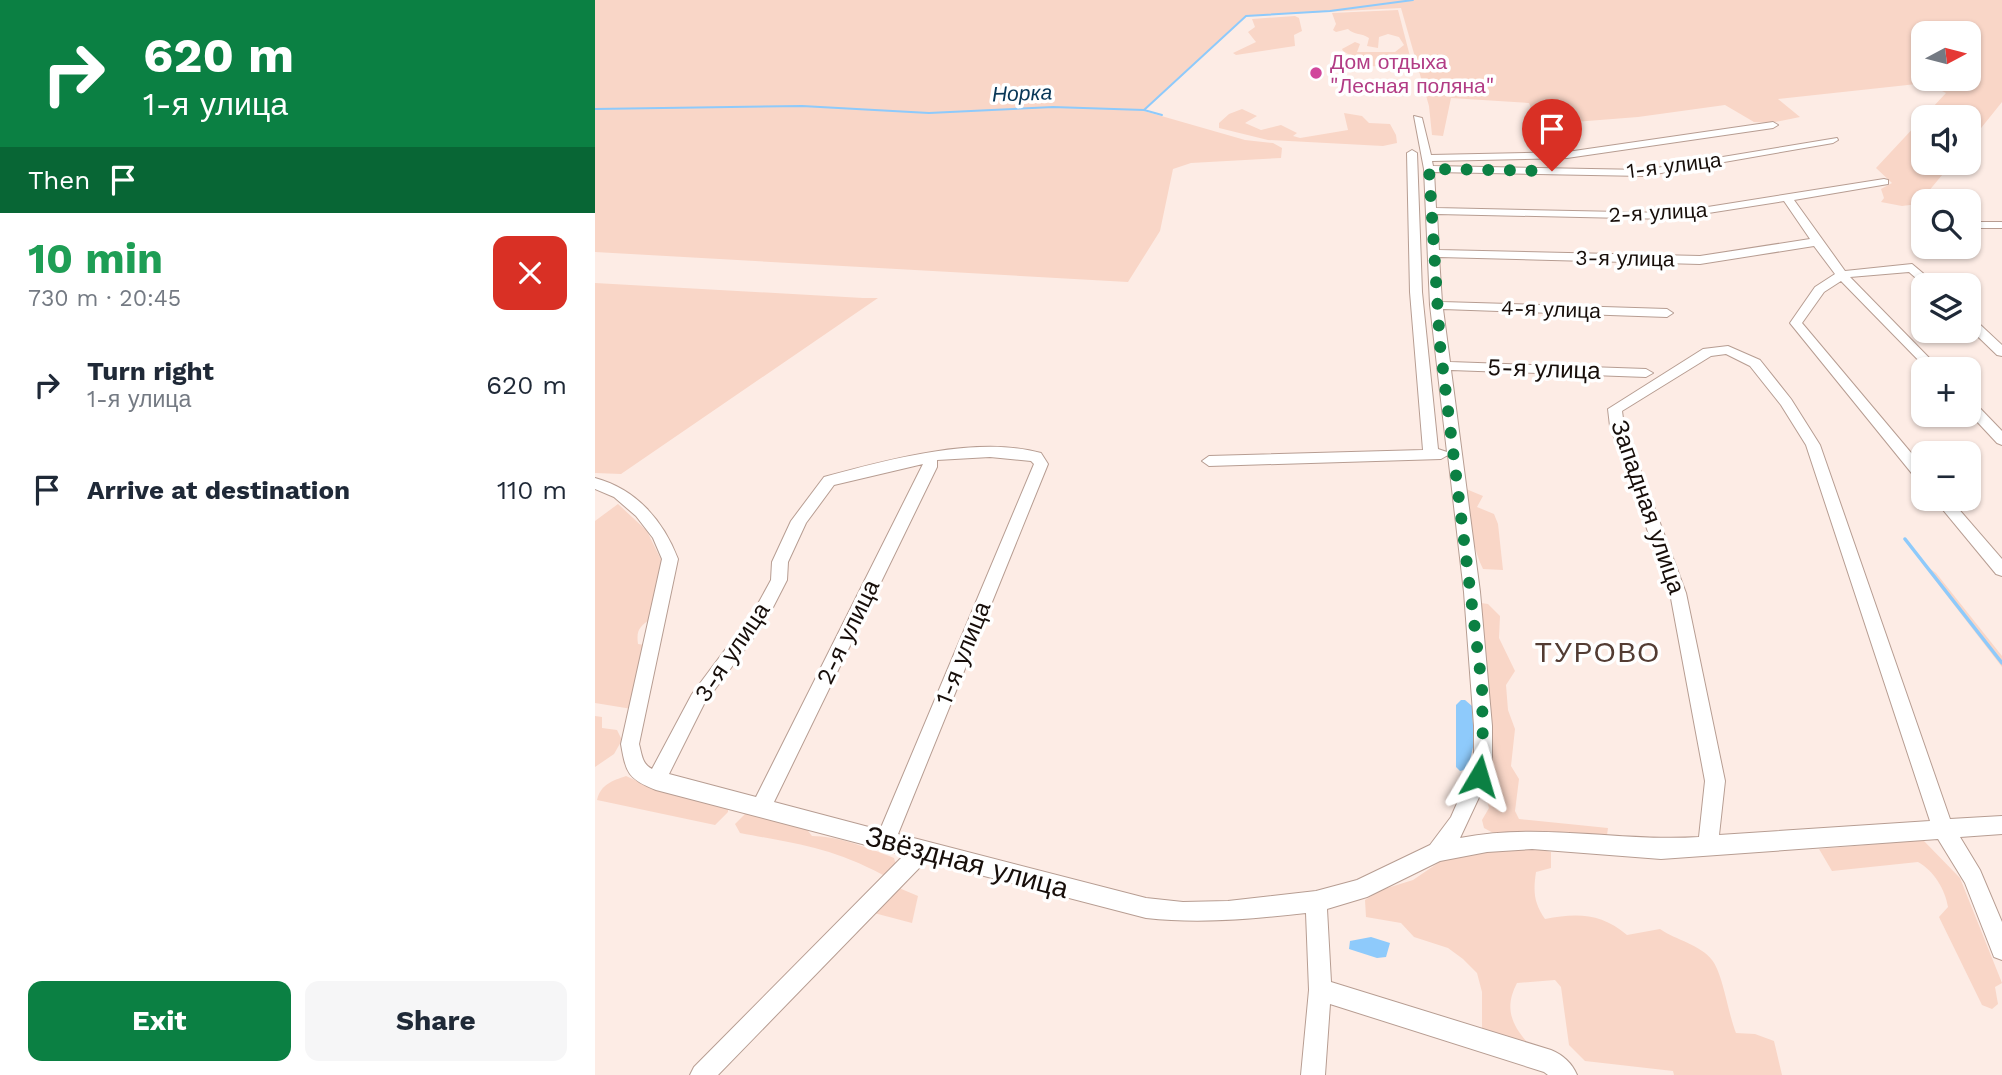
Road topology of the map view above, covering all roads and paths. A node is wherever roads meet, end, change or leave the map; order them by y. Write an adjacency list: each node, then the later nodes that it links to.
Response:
1 (1417, 118): 4 (street)
2 (1773, 125): 4 (street)
3 (1833, 140): 4 (street, 1-я улица)
4 (1423, 160): 7 (street); 24 (street)
5 (1884, 182): 6 (street, 2-я улица)
6 (1789, 199): 7 (street, 2-я улица); 10 (street)
7 (1430, 211): 11 (street)
8 (1981, 225): 9 (street)
9 (2002, 225)
10 (1816, 242): 11 (street, 3-я улица); 12 (street)
11 (1433, 253): 14 (street)
12 (1841, 273): 13 (street); 18 (street); 27 (street)
13 (1918, 273)
14 (1436, 305): 15 (street, 4-я улица); 19 (street)
15 (1667, 313)
16 (1981, 332): 17 (street)
17 (2002, 352)
18 (1922, 357)
19 (1442, 366): 20 (street, 5-я улица); 23 (street)
20 (1646, 373)
21 (1981, 418): 22 (street)
22 (2002, 440)
23 (1453, 453): 24 (street); 38 (street)
24 (1431, 454): 26 (street)
25 (930, 458): 31 (street, 3-я улица); 32 (street, 2-я улица); 35 (street, 1-я улица)
26 (1209, 461)
27 (1911, 463)
28 (595, 483): 31 (street)
29 (1952, 511): 30 (street)
30 (2002, 570)
31 (656, 781): 32 (street, Звёздная улица)
32 (762, 806): 35 (street, Звёздная улица)
33 (2002, 825): 34 (street)
34 (1943, 828): 36 (street); 36 (street, Западная улица); 40 (street)
35 (885, 841): 37 (street, Звёздная улица)
36 (1708, 847): 38 (street)
37 (922, 851): 39 (street, Звёздная улица); 42 (street)
38 (1437, 852): 39 (street, Звёздная улица)
39 (1316, 901): 41 (street)
40 (2002, 949)
41 (1320, 990): 43 (street); 44 (street)
42 (702, 1075)
43 (1313, 1075)
44 (1565, 1075)

